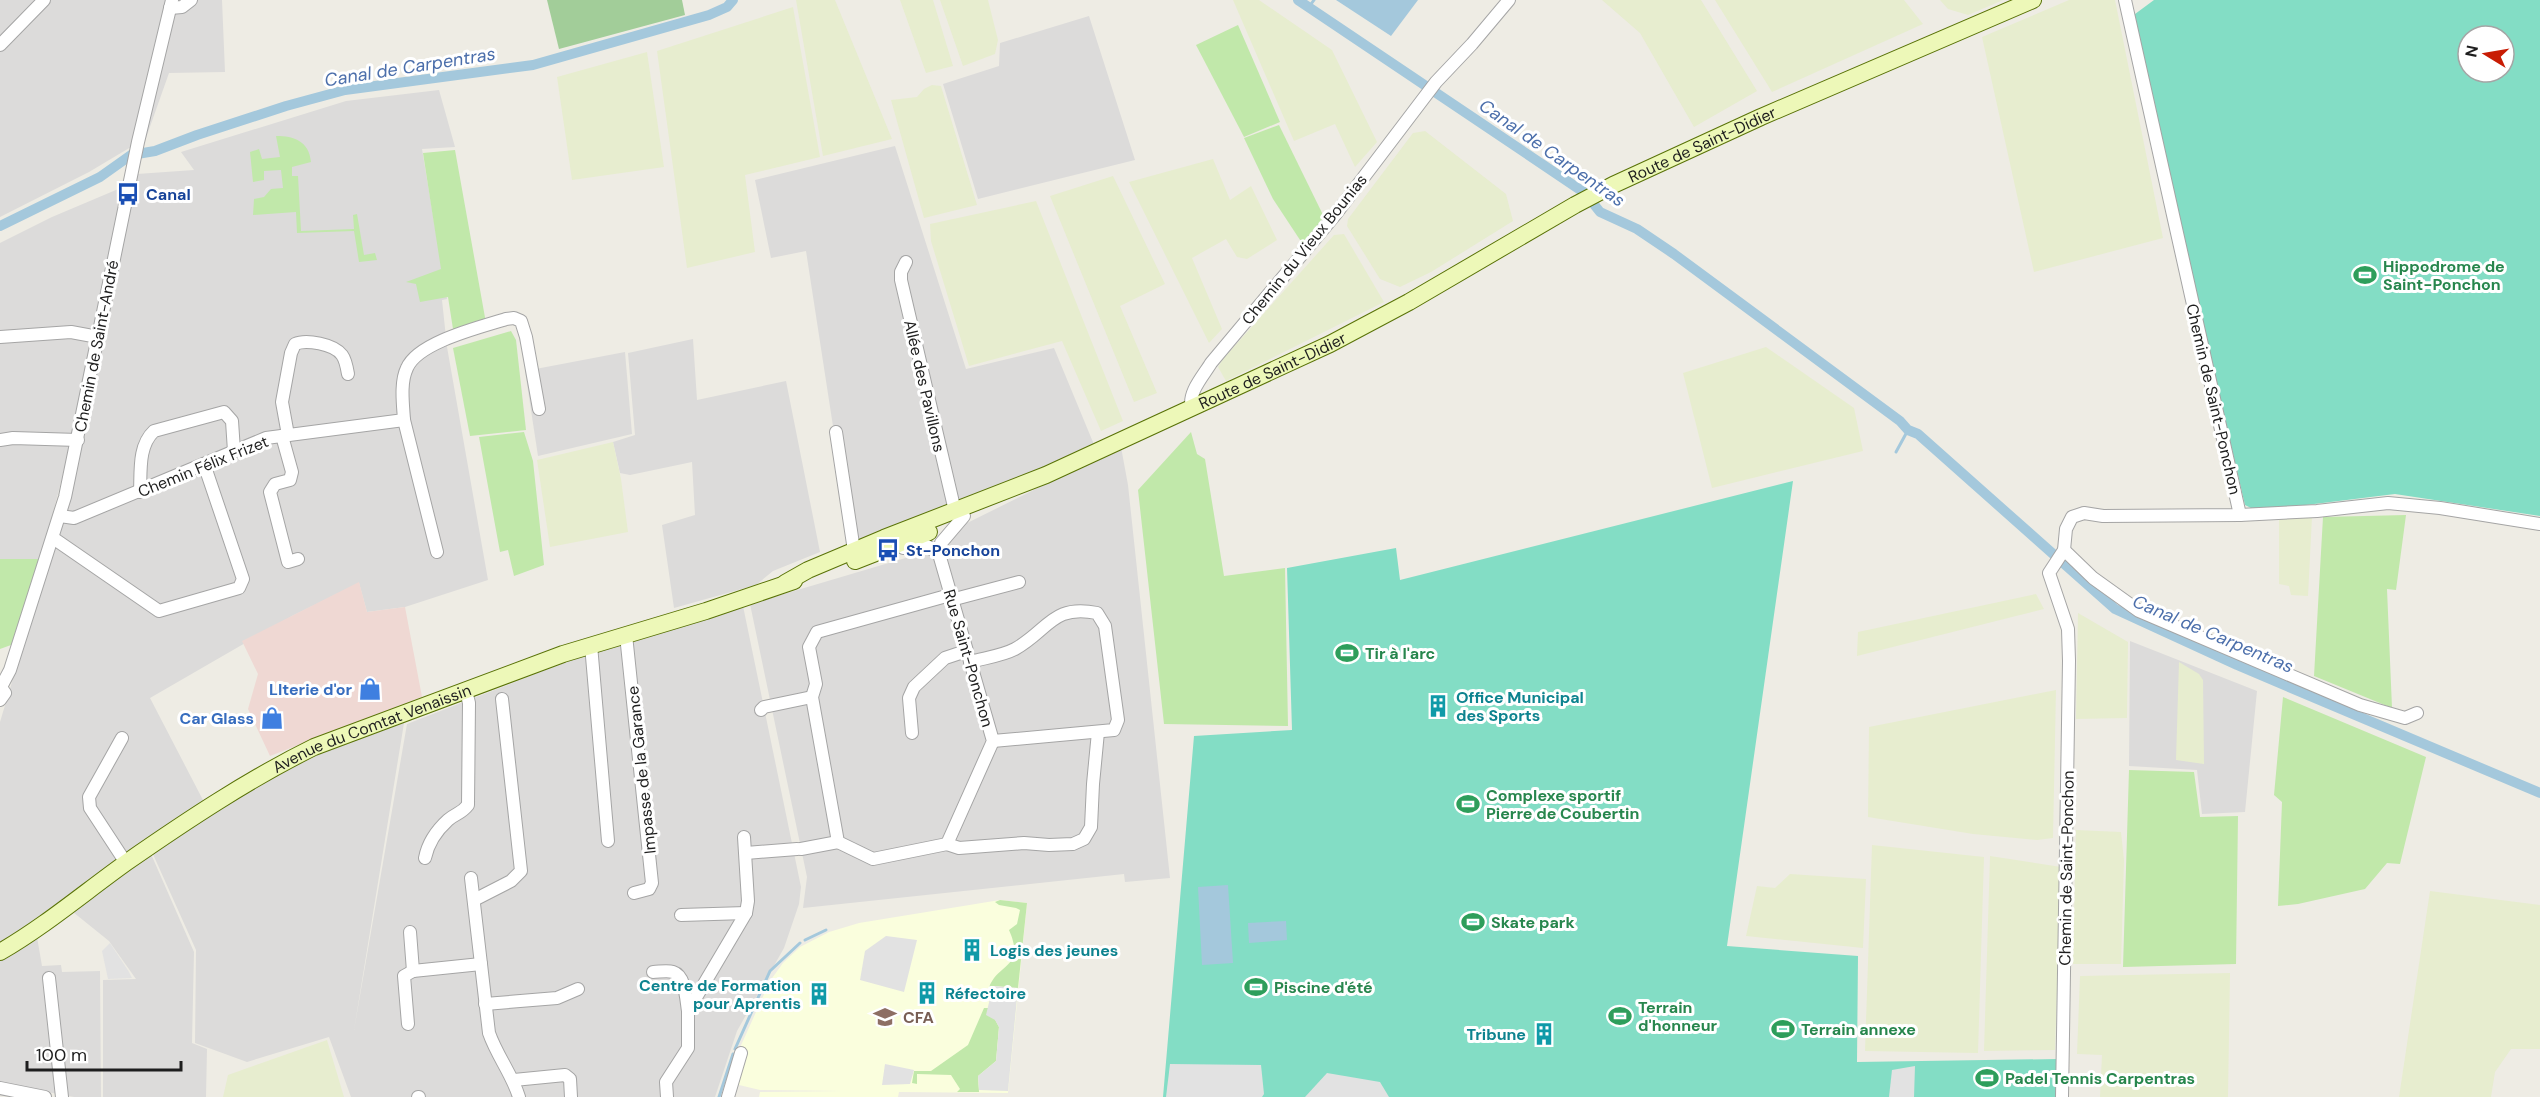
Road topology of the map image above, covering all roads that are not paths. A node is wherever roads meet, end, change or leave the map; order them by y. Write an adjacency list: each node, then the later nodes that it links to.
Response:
1 (44, 0): 7 (street)
2 (191, 0): 6 (street)
3 (1509, 0): 12 (street, Chemin du Vieux Bounias)
4 (2032, 0): 12 (main road, Route de Saint-Didier)
5 (2125, 0): 23 (street, Chemin de Saint-Ponchon)
6 (171, 4): 10 (street, Chemin de Saint-André)
7 (0, 45)
8 (906, 262): 22 (street, Allée des Pavillons)
9 (0, 337): 10 (street)
10 (98, 337): 18 (street, Chemin de Saint-André)
11 (348, 374): 16 (street)
12 (1192, 408): 22 (main road, Avenue du Comtat Venaissin)
13 (539, 409): 14 (street)
14 (404, 420): 16 (street, Chemin Félix Frizet); 30 (street)
15 (836, 432): 31 (street)
16 (285, 435): 19 (street, Chemin Félix Frizet); 32 (street)
17 (0, 440): 18 (street)
18 (78, 440): 24 (street, Chemin de Saint-André)
19 (234, 451): 20 (street, Chemin Félix Frizet); 21 (street)
20 (204, 464): 21 (street, Chemin Félix Frizet); 27 (street)
21 (140, 492): 24 (street, Chemin Félix Frizet)
22 (955, 514): 26 (main road, Avenue du Comtat Venaissin); 28 (main road, Avenue du Comtat Venaissin)
23 (2240, 515): 25 (street); 29 (street, Chemin de Saint-Ponchon)
24 (60, 516): 27 (street, Chemin de Saint-André)
25 (2540, 524)
26 (904, 530): 28 (street); 31 (main road, Avenue du Comtat Venaissin)
27 (53, 538): 38 (street, Chemin de Saint-André)
28 (937, 544): 31 (main road, Avenue du Comtat Venaissin); 34 (street, Rue Saint-Ponchon)
29 (2064, 551): 44 (street); 80 (street, Chemin de Saint-Ponchon)
30 (437, 552)
31 (855, 556): 35 (main road, Avenue du Comtat Venaissin)
32 (298, 560)
33 (1019, 582): 34 (street)
34 (951, 598): 37 (street, Rue Saint-Ponchon); 40 (street)
35 (626, 635): 36 (main road, Avenue du Comtat Venaissin); 57 (street, Impasse de la Garance)
36 (591, 645): 39 (main road, Avenue du Comtat Venaissin); 50 (street)
37 (968, 657): 45 (street); 46 (street); 48 (street, Rue Saint-Ponchon)
38 (1, 686): 42 (street, Chemin de Saint-André)
39 (466, 691): 54 (street); 55 (main road, Avenue du Comtat Venaissin)
40 (812, 697): 43 (street); 51 (street)
41 (502, 699): 58 (street)
42 (0, 700)
43 (761, 710)
44 (2417, 713)
45 (912, 732)
46 (1098, 732): 48 (street); 52 (street)
47 (122, 738): 55 (street)
48 (993, 741): 52 (street, Rue Saint-Ponchon)
49 (744, 837): 53 (street)
50 (608, 841)
51 (838, 842): 52 (street); 53 (street)
52 (947, 844)
53 (746, 853): 59 (street)
54 (425, 858)
55 (126, 863): 62 (main road, Avenue du Comtat Venaissin)
56 (471, 878): 58 (street)
57 (634, 893)
58 (474, 900): 63 (street)
59 (746, 913): 60 (street); 69 (street)
60 (681, 915)
61 (410, 932): 64 (street)
62 (0, 952)
63 (481, 964): 64 (street); 68 (street)
64 (413, 971): 70 (street)
65 (653, 972): 69 (street)
66 (49, 978): 75 (street)
67 (578, 989): 68 (street)
68 (485, 1004): 72 (street)
69 (688, 1011): 78 (street)
70 (408, 1024)
71 (741, 1053): 79 (street)
72 (514, 1080): 76 (street); 77 (street)
73 (0, 1088): 74 (street)
74 (45, 1097)
75 (62, 1097)
76 (519, 1097)
77 (571, 1097)
78 (667, 1097)
79 (728, 1097)
80 (2062, 1097)

